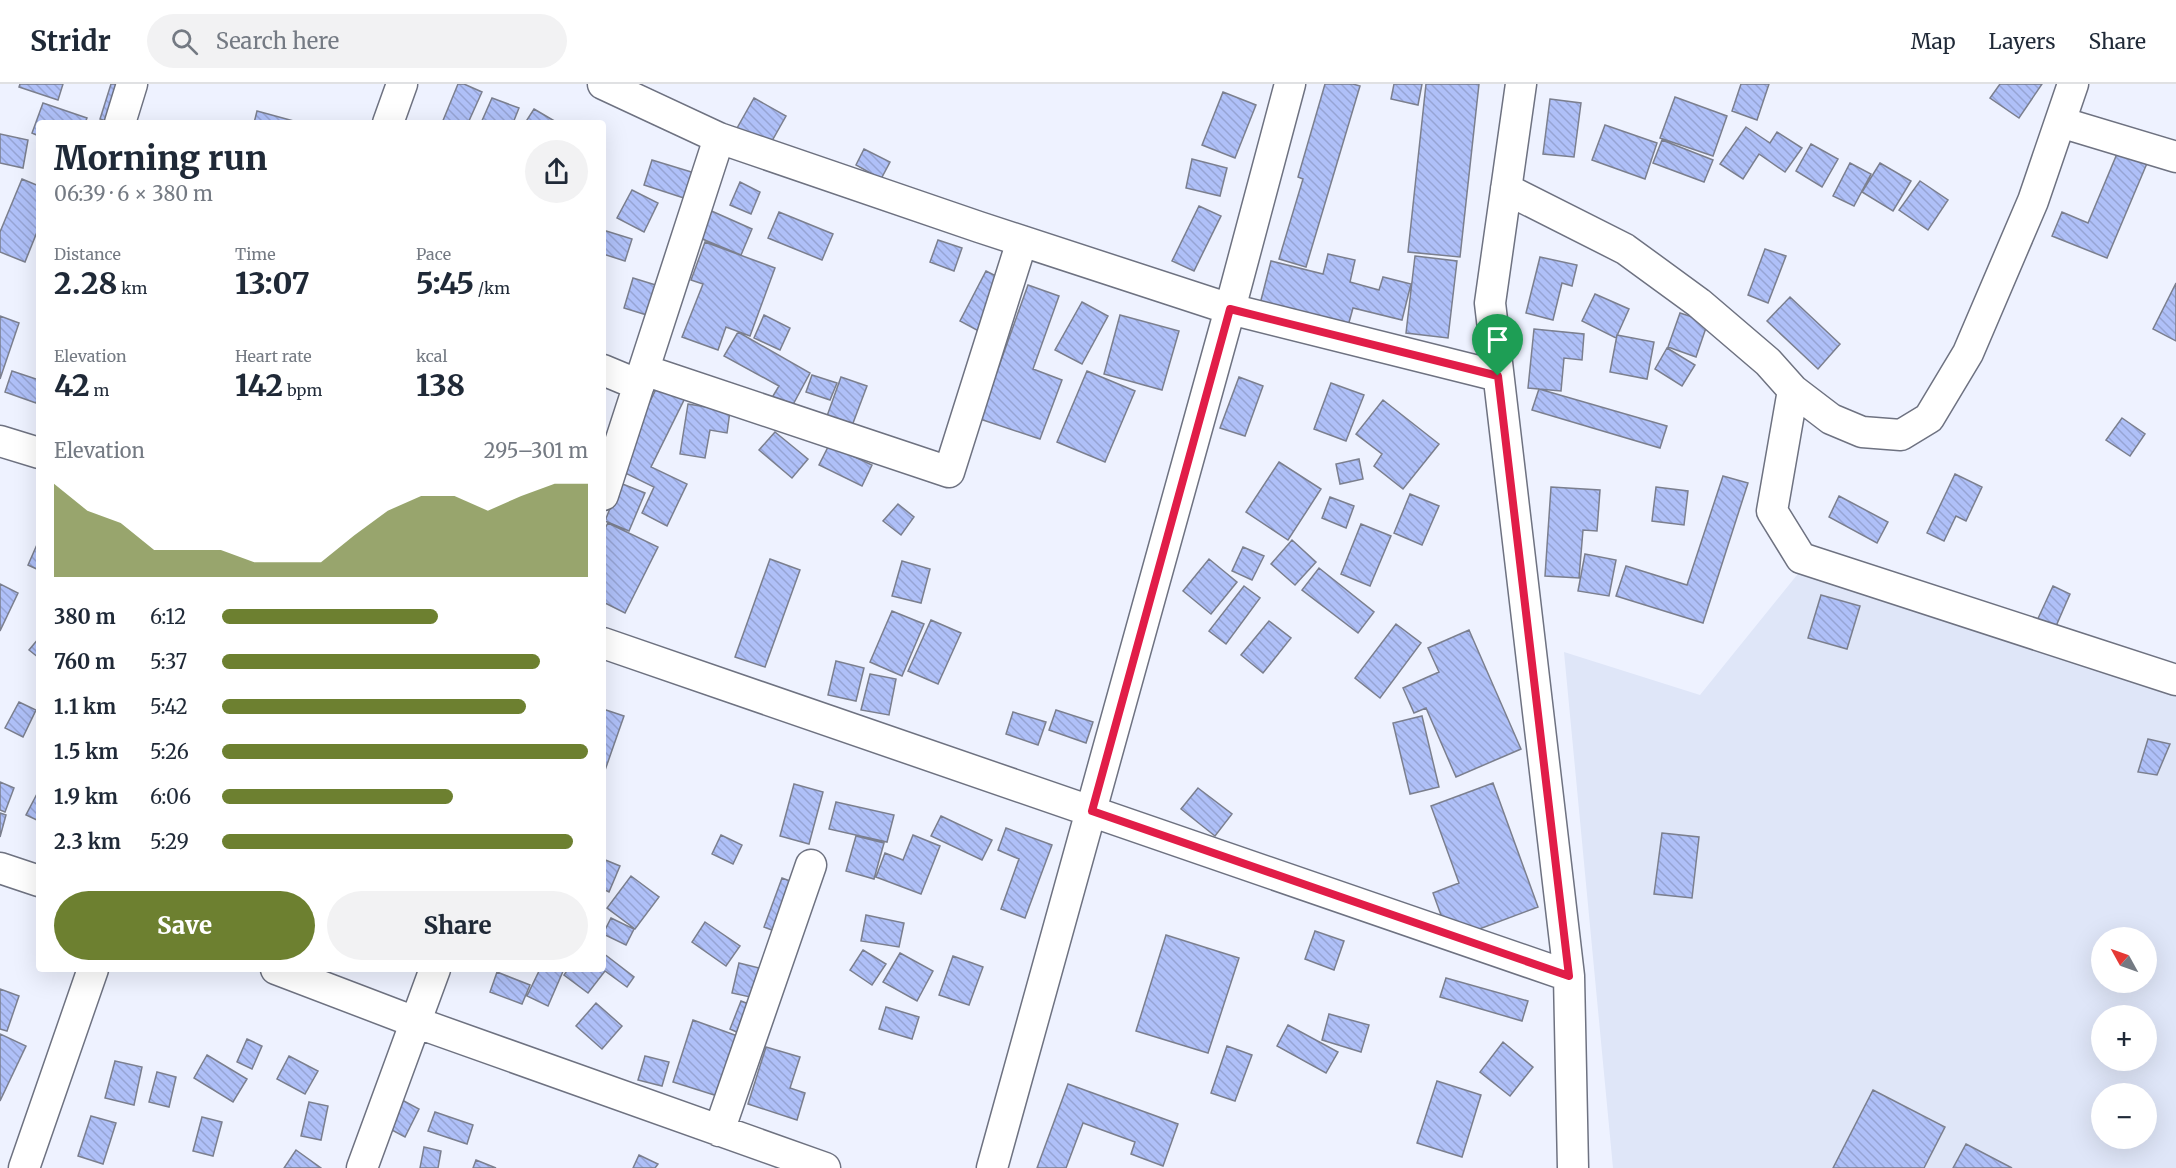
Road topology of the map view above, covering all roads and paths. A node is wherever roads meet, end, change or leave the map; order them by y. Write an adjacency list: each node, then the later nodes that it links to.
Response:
1 (132, 84): 7 (street)
2 (402, 84): 8 (street)
3 (603, 84): 10 (street)
4 (1290, 84): 14 (street)
5 (1521, 84): 12 (street)
6 (2073, 84): 9 (street)
7 (121, 120)
8 (389, 120)
9 (2060, 122): 11 (street); 18 (street)
10 (719, 138): 13 (street); 17 (street)
11 (2176, 157)
12 (1506, 189): 16 (street); 18 (street)
13 (1022, 241): 14 (street); 17 (street)
14 (1230, 309): 16 (street); 24 (street)
15 (606, 371): 17 (street)
16 (1498, 376): 31 (street)
17 (641, 377): 21 (street)
18 (1793, 390): 23 (street)
19 (0, 441): 20 (street)
20 (36, 452)
21 (606, 476)
22 (606, 644): 24 (street)
23 (2176, 680)
24 (1092, 811): 31 (street); 37 (street)
25 (811, 865): 33 (street)
26 (0, 868): 27 (street)
27 (36, 880)
28 (92, 972): 34 (street)
29 (284, 972): 32 (street)
30 (434, 972): 32 (street)
31 (1569, 976): 38 (street)
32 (415, 1022): 33 (street); 35 (street)
33 (719, 1131): 36 (street)
34 (24, 1168)
35 (362, 1168)
36 (825, 1168)
37 (992, 1168)
38 (1573, 1168)

